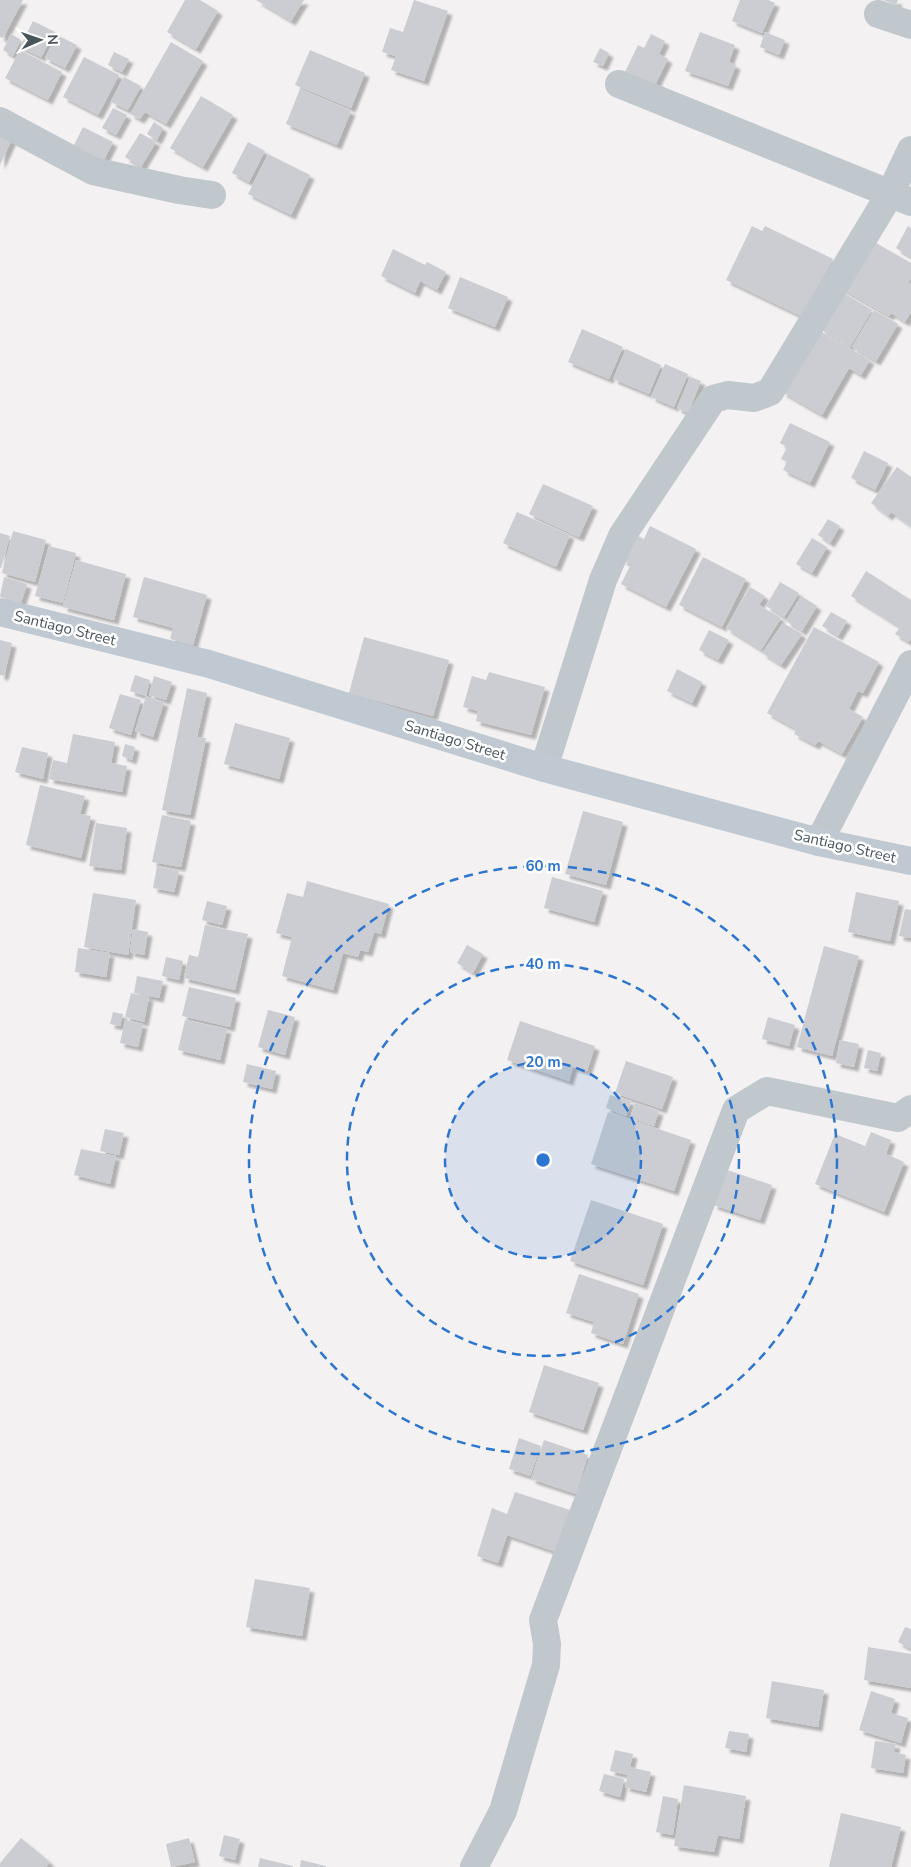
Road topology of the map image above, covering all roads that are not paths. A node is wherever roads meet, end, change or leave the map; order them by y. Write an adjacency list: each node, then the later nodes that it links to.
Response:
1 (878, 14): 2 (street)
2 (911, 25)
3 (618, 84): 7 (street)
4 (0, 122): 6 (street)
5 (911, 150): 7 (street)
6 (212, 194)
7 (901, 198): 10 (street)
8 (0, 612): 10 (street, Santiago Street)
9 (911, 664): 11 (street)
10 (544, 768): 11 (street, Santiago Street)
11 (819, 842): 12 (street, Santiago Street)
12 (911, 861)
13 (911, 1109): 14 (street)
14 (474, 1867)

